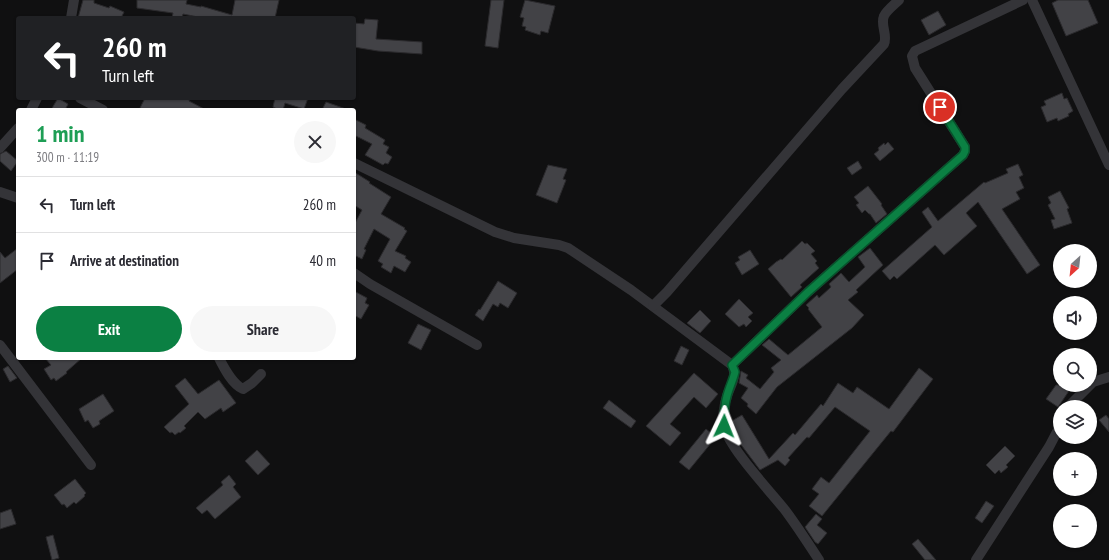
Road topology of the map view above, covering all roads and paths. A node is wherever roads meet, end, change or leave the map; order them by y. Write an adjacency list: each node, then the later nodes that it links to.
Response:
1 (74, 0): 5 (street)
2 (899, 0): 15 (street)
3 (1023, 0): 19 (street)
4 (1032, 0): 11 (street)
5 (71, 16)
6 (84, 100): 7 (street)
7 (99, 108)
8 (16, 130): 9 (street)
9 (0, 148)
10 (356, 164): 15 (street)
11 (1109, 165)
12 (0, 192): 13 (street)
13 (16, 197)
14 (356, 274): 17 (street)
15 (653, 306): 19 (street)
16 (0, 345): 24 (street)
17 (478, 345)
18 (220, 360): 20 (street)
19 (732, 365): 25 (street)
20 (260, 374)
21 (1109, 377): 22 (street)
22 (1076, 400)
23 (1053, 439): 26 (street)
24 (91, 465)
25 (819, 560)
26 (976, 560)

